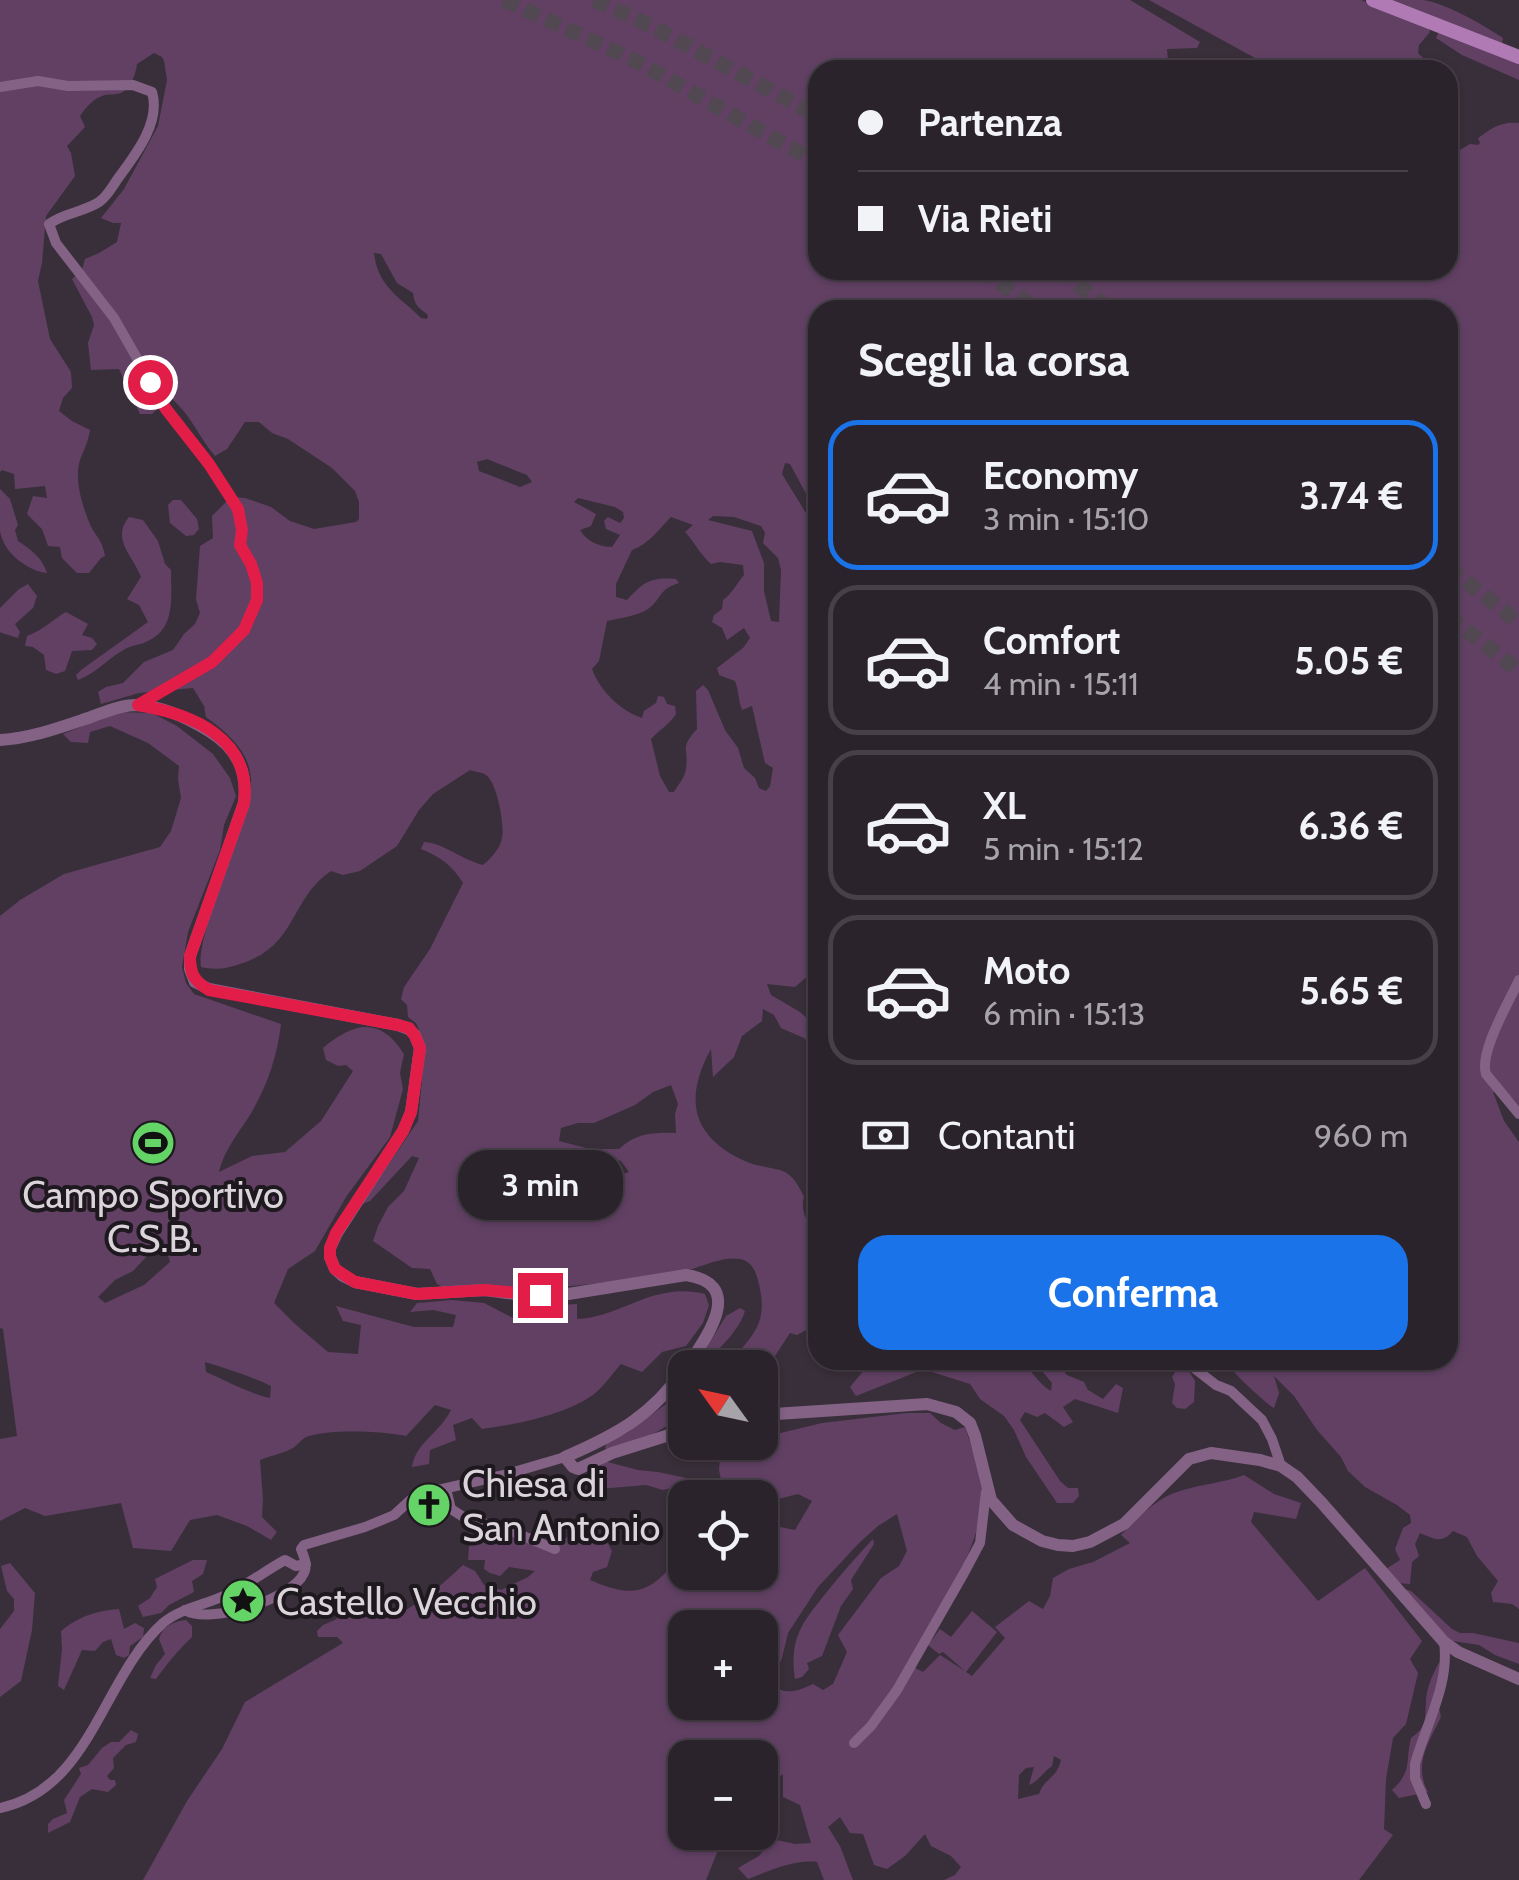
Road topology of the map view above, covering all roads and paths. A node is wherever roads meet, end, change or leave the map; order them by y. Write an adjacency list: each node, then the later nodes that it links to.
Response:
1 (1373, 0): 2 (main road)
2 (1519, 58)
3 (0, 86): 4 (street)
4 (138, 705): 5 (street); 8 (street)
5 (0, 740)
6 (1519, 980): 7 (street)
7 (1519, 1114)
8 (696, 1350)
9 (1197, 1370): 14 (street)
10 (668, 1390): 13 (street)
11 (778, 1414): 15 (street)
12 (668, 1435): 13 (street)
13 (565, 1457): 16 (street)
14 (1281, 1466): 15 (street); 20 (street)
15 (986, 1486): 22 (street)
16 (446, 1489): 17 (street); 18 (street)
17 (555, 1549)
18 (306, 1564): 19 (street); 19 (street)
19 (185, 1610): 24 (street)
20 (1444, 1642): 21 (street); 23 (street)
21 (1519, 1679)
22 (854, 1743)
23 (1426, 1804)
24 (0, 1808)

